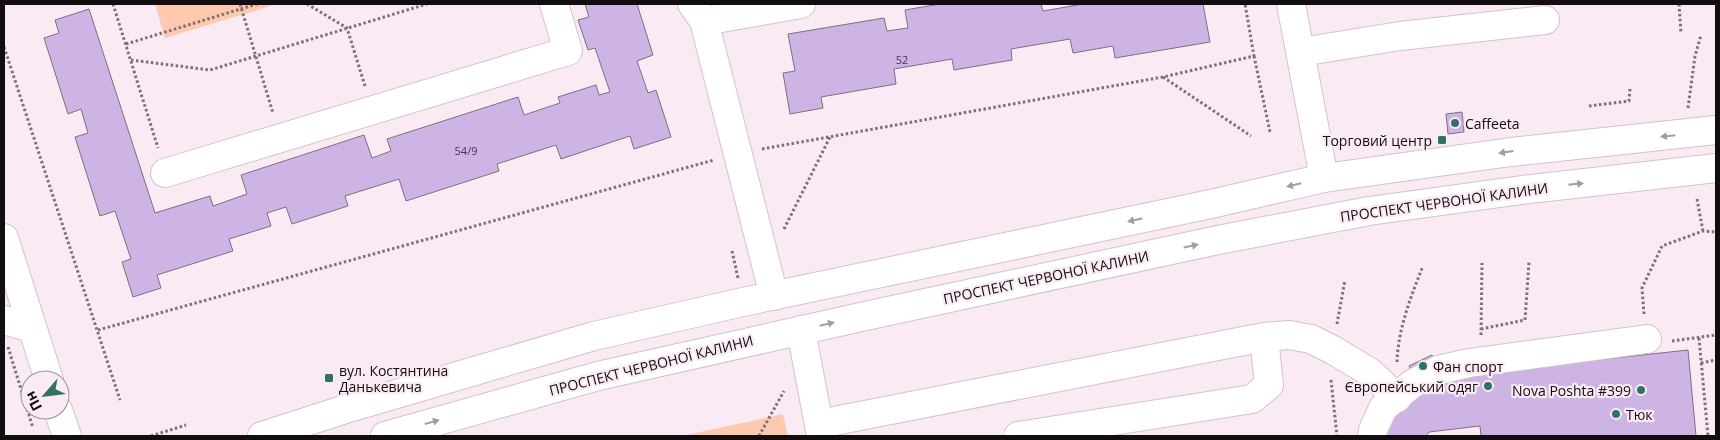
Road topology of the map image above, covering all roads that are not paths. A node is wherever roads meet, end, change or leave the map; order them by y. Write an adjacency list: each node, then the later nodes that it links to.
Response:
1 (554, 4): 9 (main road)
2 (801, 4): 4 (main road)
3 (1291, 4): 6 (main road)
4 (698, 13): 12 (main road)
5 (1545, 20): 6 (main road)
6 (1301, 52): 10 (main road)
7 (1716, 130): 10 (main road, one-way to 10)
8 (1716, 168): 15 (main road, ПРОСПЕКТ ЧЕРВОНОЇ КАЛИНИ, one-way to 8)
9 (165, 173)
10 (1324, 178): 12 (main road, one-way to 12)
11 (4, 238): 14 (main road)
12 (774, 296): 24 (main road)
13 (1646, 327): 19 (main road)
14 (32, 328): 16 (main road); 18 (main road)
15 (801, 330): 21 (main road); 22 (main road, ПРОСПЕКТ ЧЕРВОНОЇ КАЛИНИ, one-way to 15)
16 (5, 332)
17 (1264, 337): 19 (main road); 21 (main road); 25 (main road)
18 (46, 370)
19 (1397, 398): 26 (main road)
20 (61, 420): 23 (main road)
21 (820, 430)
22 (394, 435)
23 (66, 436)
24 (262, 436)
25 (1018, 436)
26 (1372, 436)

